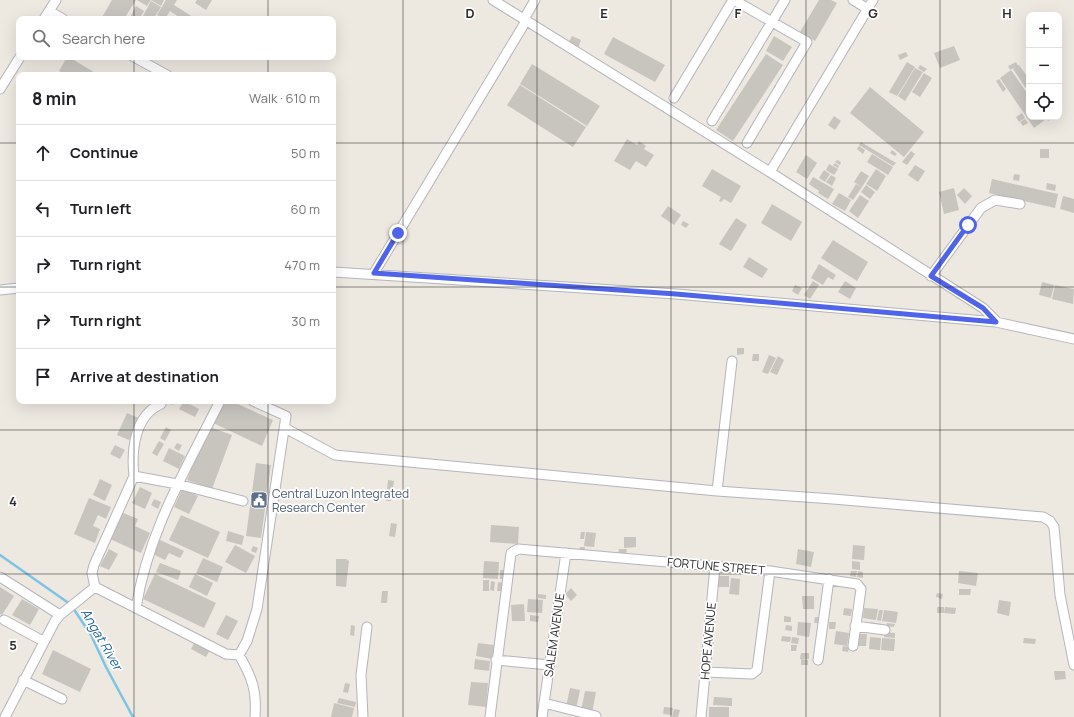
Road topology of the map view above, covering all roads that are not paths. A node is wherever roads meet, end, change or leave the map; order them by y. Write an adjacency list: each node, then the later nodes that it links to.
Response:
1 (56, 0): 9 (street)
2 (493, 0): 10 (street)
3 (535, 0): 10 (street)
4 (734, 0): 11 (street); 16 (street)
5 (785, 0): 11 (street)
6 (853, 0): 8 (street)
7 (873, 0): 8 (street)
8 (868, 9): 19 (street)
9 (47, 15)
10 (525, 20): 19 (street); 22 (street)
11 (772, 22): 17 (street); 18 (street)
12 (18, 60): 15 (street)
13 (140, 60): 14 (street)
14 (162, 72)
15 (0, 89)
16 (674, 98)
17 (712, 121)
18 (747, 142)
19 (770, 172): 23 (street)
20 (1020, 204): 23 (street)
21 (336, 272): 22 (street)
22 (374, 273): 26 (street)
23 (931, 276): 26 (street)
24 (16, 288): 25 (street)
25 (0, 290)
26 (996, 322): 27 (street)
27 (1074, 339)
28 (732, 361): 35 (street)
29 (162, 404): 33 (street)
30 (218, 404): 34 (street)
31 (259, 404): 32 (street)
32 (285, 428): 35 (street); 51 (street)
33 (134, 476): 34 (street); 42 (street)
34 (177, 484): 36 (street); 43 (street)
35 (717, 491): 55 (street)
36 (243, 500)
37 (566, 554): 38 (street, FORTUNE STREET); 52 (street, FORTUNE STREET); 54 (street, SALEM AVENUE)
38 (715, 566): 39 (street, FORTUNE STREET); 56 (street, HOPE AVENUE)
39 (770, 570): 41 (street, FORTUNE STREET); 56 (street)
40 (0, 577): 44 (street)
41 (829, 579): 46 (street, FORTUNE STREET); 53 (street)
42 (95, 588): 43 (street); 44 (street)
43 (136, 608): 51 (street)
44 (63, 612): 49 (street)
45 (4, 620): 49 (street)
46 (855, 626): 48 (street); 50 (street, FORTUNE STREET)
47 (367, 627): 63 (street)
48 (884, 630)
49 (43, 641): 57 (street)
50 (853, 646)
51 (239, 655): 62 (street)
52 (496, 660): 54 (street); 64 (street)
53 (818, 660)
54 (549, 665): 59 (street, SALEM AVENUE)
55 (1074, 665)
56 (705, 672): 66 (street, HOPE AVENUE)
57 (23, 680): 58 (street); 61 (street)
58 (62, 699)
59 (544, 703): 60 (street); 65 (street, SALEM AVENUE)
60 (596, 716)
61 (5, 717)
62 (255, 717)
63 (363, 717)
64 (490, 717)
65 (542, 717)
66 (701, 717)

